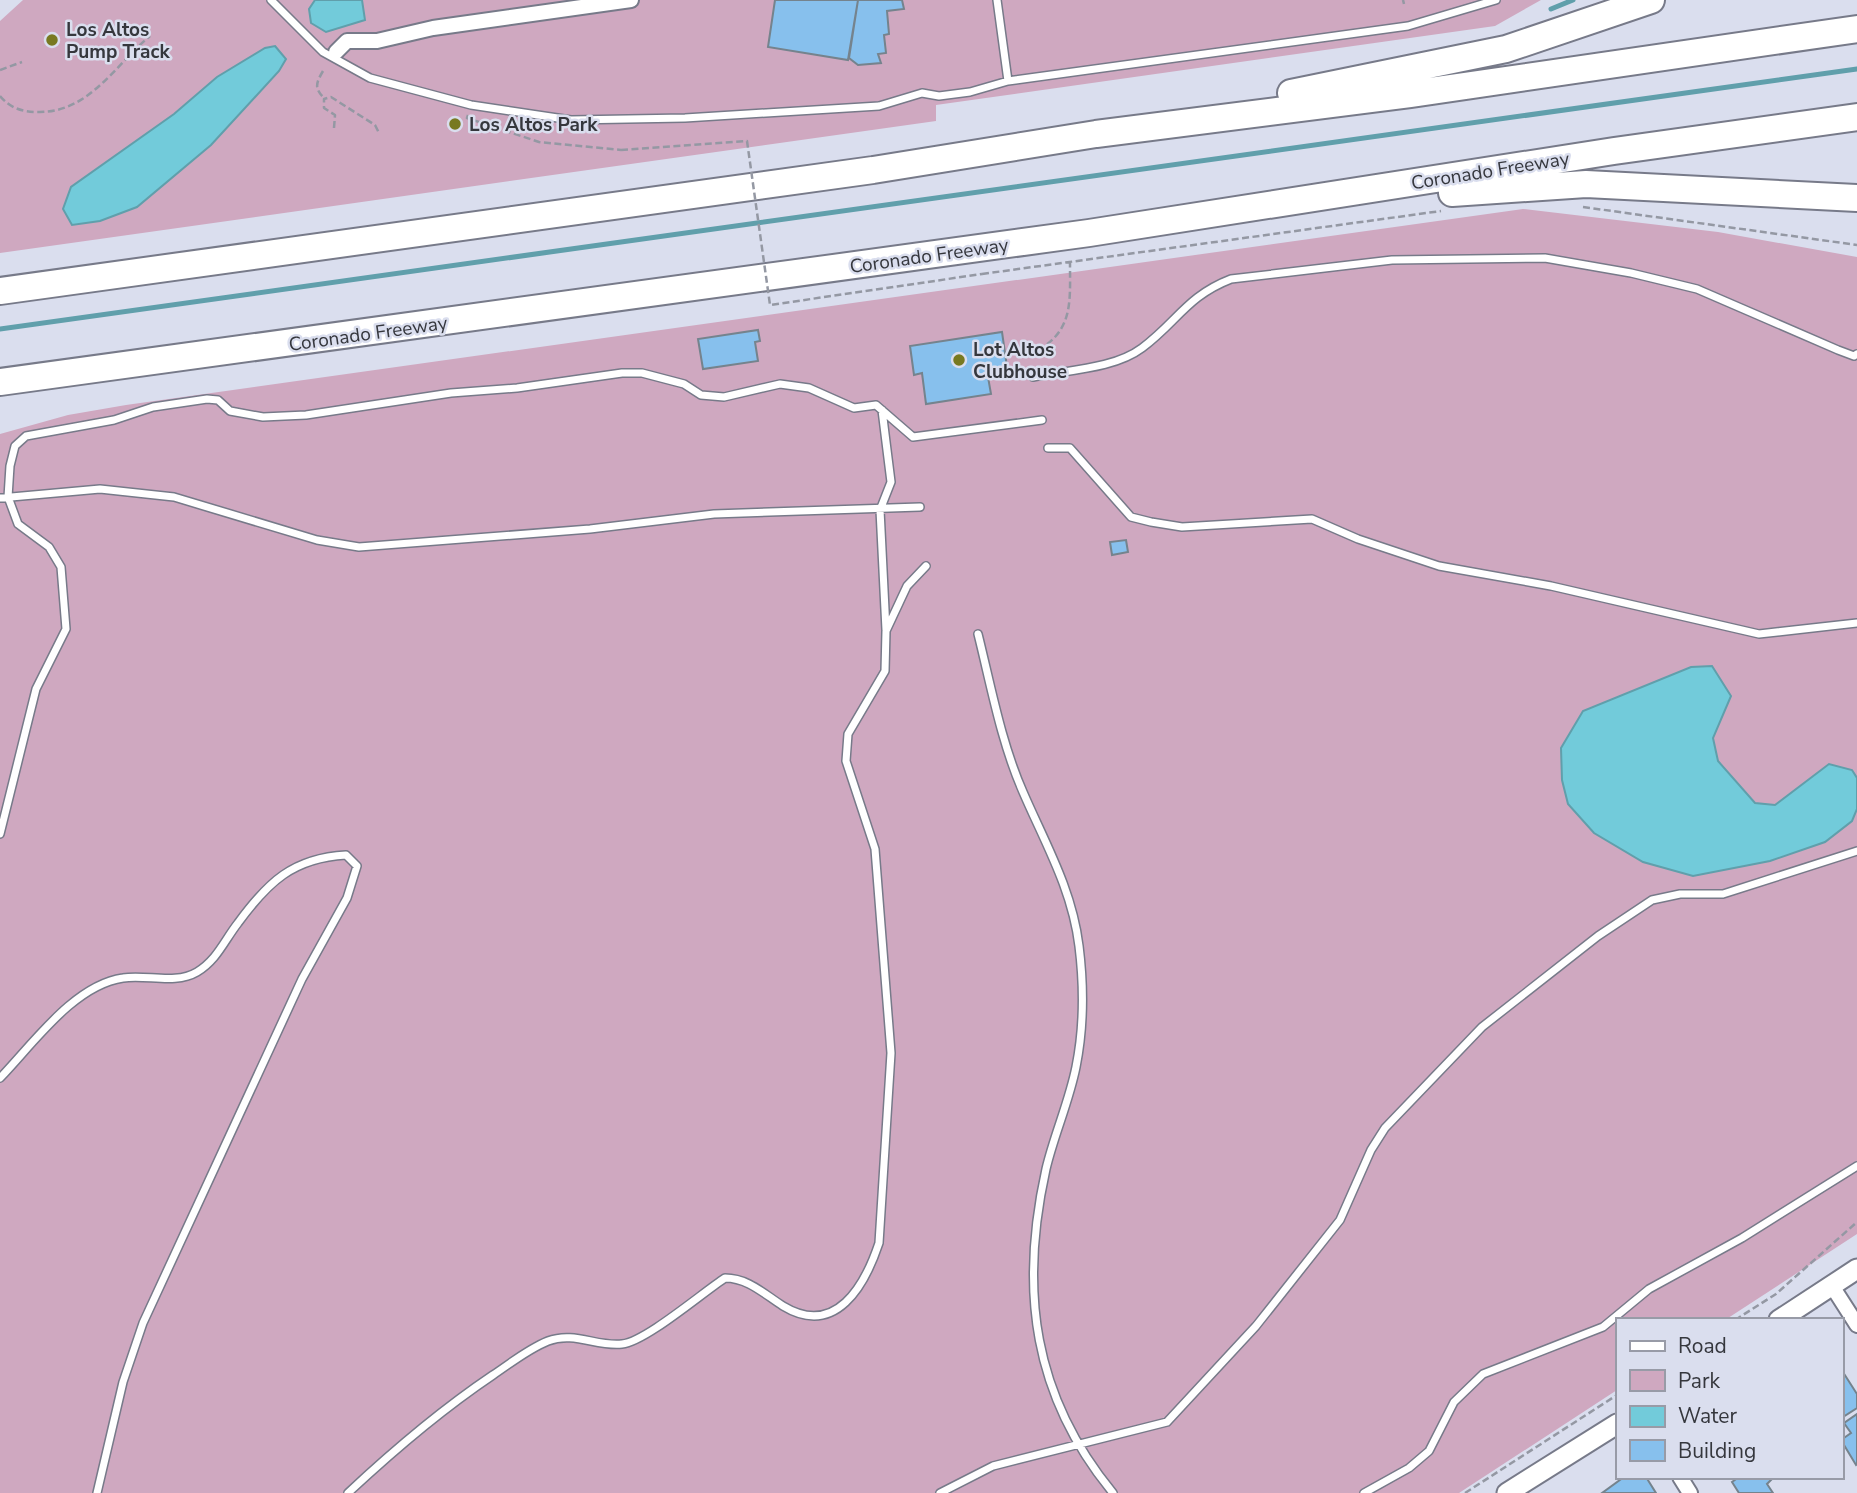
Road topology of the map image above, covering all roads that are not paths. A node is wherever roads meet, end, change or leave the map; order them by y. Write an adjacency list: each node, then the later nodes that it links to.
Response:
1 (271, 0): 8 (lane)
2 (632, 0): 7 (street)
3 (998, 0): 8 (lane)
4 (1496, 0): 8 (lane)
5 (1651, 0): 10 (highway)
6 (1857, 29): 10 (highway)
7 (336, 52)
8 (1009, 80)
9 (1857, 117): 12 (highway, Coronado Freeway)
10 (1096, 134): 13 (highway)
11 (1857, 198): 12 (highway)
12 (1089, 233): 16 (highway, Coronado Freeway)
13 (0, 291)
14 (1857, 354): 15 (lane)
15 (1034, 377)
16 (0, 382)
17 (882, 410): 18 (lane); 20 (lane); 22 (lane)
18 (1042, 420)
19 (1048, 448): 24 (lane)
20 (4, 498): 22 (lane); 27 (lane)
21 (920, 507): 22 (lane)
22 (880, 510): 25 (lane)
23 (926, 566): 25 (lane)
24 (1857, 623)
25 (886, 631): 38 (lane)
26 (978, 634): 36 (lane)
27 (0, 834)
28 (1857, 851): 36 (lane)
29 (0, 1077): 37 (lane)
30 (1857, 1166): 41 (lane)
31 (1857, 1269): 32 (street)
32 (1832, 1286): 33 (street); 34 (street)
33 (1782, 1318)
34 (1857, 1325)
35 (1616, 1425): 42 (street)
36 (1076, 1443): 39 (lane); 40 (lane)
37 (97, 1493)
38 (348, 1493)
39 (940, 1493)
40 (1113, 1493)
41 (1364, 1493)
42 (1507, 1493)

